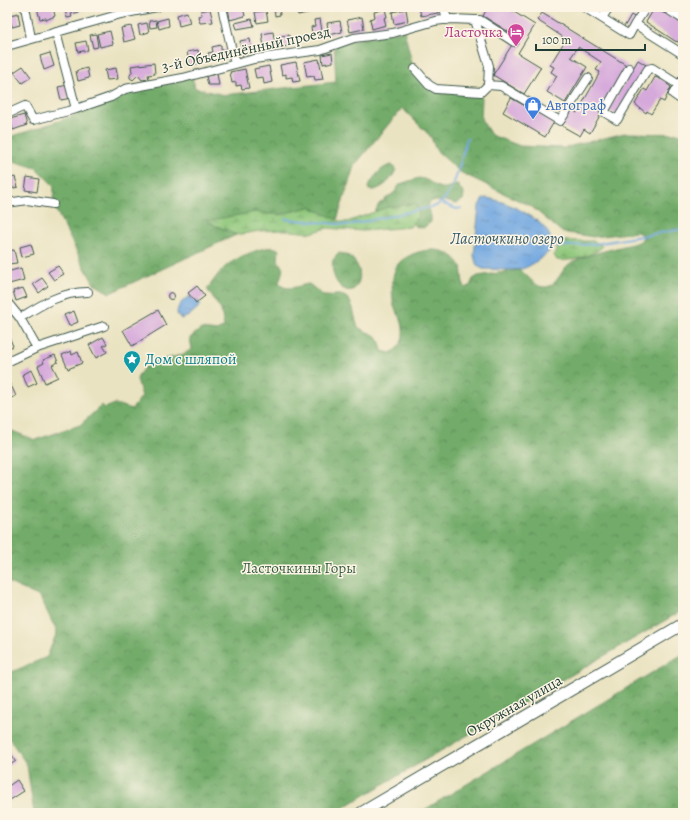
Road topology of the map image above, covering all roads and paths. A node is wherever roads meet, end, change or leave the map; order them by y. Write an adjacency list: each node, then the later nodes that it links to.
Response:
1 (25, 7): 15 (street)
2 (157, 7): 14 (street)
3 (222, 7): 19 (street)
4 (444, 7): 11 (street)
5 (584, 7): 9 (street)
6 (609, 7): 9 (street)
7 (646, 7): 13 (street)
8 (664, 7): 10 (street)
9 (602, 18): 13 (street)
10 (683, 19)
11 (447, 20): 12 (street, 3-й Объединённый проезд); 19 (street, 3-й Объединённый проезд)
12 (475, 20): 16 (street); 24 (street)
13 (635, 24): 18 (street)
14 (56, 32): 15 (street); 26 (street)
15 (31, 38): 17 (street)
16 (514, 42)
17 (7, 46)
18 (683, 50)
19 (235, 64): 26 (street, 3-й Объединённый проезд)
20 (628, 68): 23 (street)
21 (415, 69): 24 (street)
22 (588, 78): 24 (street)
23 (681, 82): 25 (street)
24 (488, 85)
25 (683, 101)
26 (76, 109): 27 (street, 3-й Объединённый проезд)
27 (7, 114)
28 (7, 203): 29 (street)
29 (53, 204)
30 (88, 292): 32 (street)
31 (7, 302): 32 (street)
32 (20, 318): 34 (street)
33 (104, 326): 34 (street)
34 (37, 348): 35 (street)
35 (7, 362)
36 (683, 624): 37 (main road, Окружная улица)
37 (361, 813)

